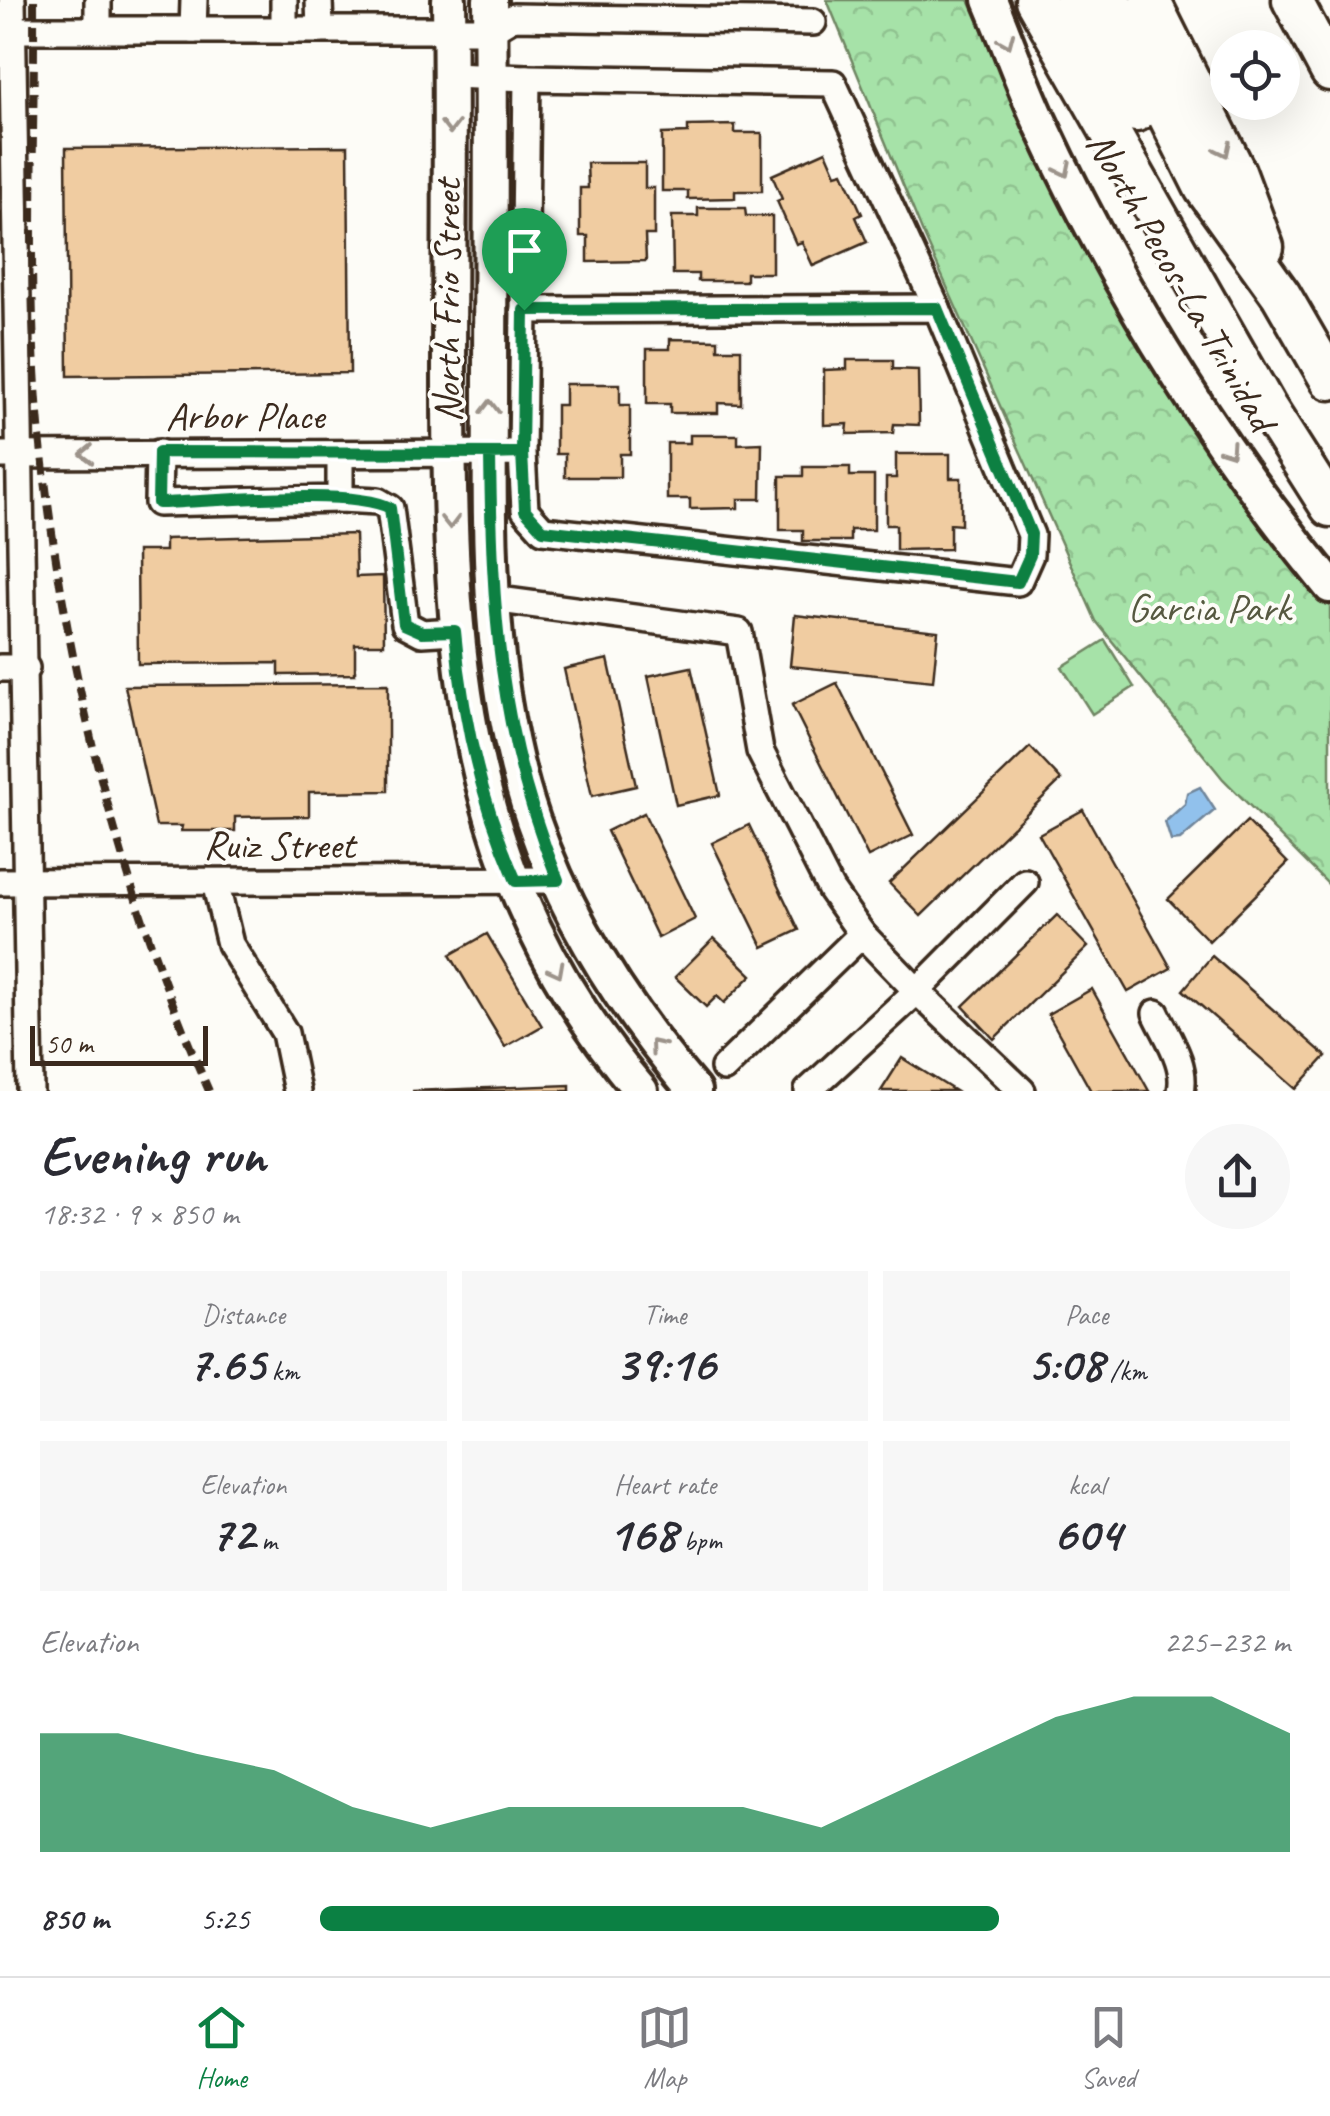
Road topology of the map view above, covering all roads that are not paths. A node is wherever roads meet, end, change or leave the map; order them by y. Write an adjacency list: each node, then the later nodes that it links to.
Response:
1 (12, 0): 16 (street)
2 (98, 0): 17 (street)
3 (194, 0): 18 (street)
4 (284, 0): 19 (street)
5 (319, 0): 20 (street)
6 (990, 0): 37 (main road, North Pecos-La Trinidad, one-way to 37)
7 (1035, 0): 36 (highway)
8 (1075, 0): 25 (highway)
9 (1110, 0): 25 (highway)
10 (1150, 0): 26 (highway, one-way to 26)
11 (1292, 0): 21 (highway)
12 (547, 9): 14 (street); 15 (street)
13 (450, 15): 14 (street); 20 (street); 22 (main road, North Frio Street)
14 (490, 15): 23 (main road, North Frio Street)
15 (814, 22)
16 (6, 30): 17 (street); 31 (street)
17 (98, 30): 18 (street)
18 (193, 30): 19 (street)
19 (284, 30): 20 (street)
20 (320, 30)
21 (1330, 71)
22 (450, 75): 23 (street); 33 (main road, North Frio Street, one-way to 33)
23 (490, 75): 24 (street); 34 (main road, North Frio Street, one-way to 23)
24 (527, 78): 27 (street); 28 (street)
25 (1204, 188): 26 (highway)
26 (1281, 295): 29 (highway)
27 (937, 308): 28 (street); 34 (street)
28 (524, 310): 34 (street)
29 (1330, 380)
30 (159, 452): 31 (street, Arbor Place, one-way to 31); 32 (street, Arbor Place); 35 (street)
31 (8, 454): 40 (street)
32 (340, 454): 33 (street, Arbor Place); 35 (street)
33 (449, 454): 34 (street, Arbor Place); 39 (main road, North Frio Street, one-way to 39)
34 (506, 454): 38 (main road, North Frio Street)
35 (340, 499): 39 (street)
36 (1330, 507)
37 (1330, 586)
38 (492, 599): 43 (main road, North Frio Street); 49 (street)
39 (455, 631): 44 (main road, North Frio Street)
40 (13, 668): 41 (street)
41 (27, 806): 42 (street); 46 (street)
42 (0, 807)
43 (558, 880): 44 (street, Ruiz Street); 56 (main road, North Frio Street, one-way to 43)
44 (516, 881): 47 (street, Ruiz Street); 53 (main road, North Frio Street, one-way to 53)
45 (0, 882): 46 (street, Ruiz Street)
46 (28, 882): 47 (street, Ruiz Street); 54 (street)
47 (215, 882): 55 (street)
48 (1026, 882): 50 (street)
49 (862, 934): 50 (street); 52 (street)
50 (917, 991): 57 (street); 58 (street)
51 (1156, 1013): 59 (street)
52 (724, 1068)
53 (627, 1085)
54 (30, 1091)
55 (297, 1091)
56 (694, 1091)
57 (808, 1091)
58 (1022, 1091)
59 (1181, 1091)

